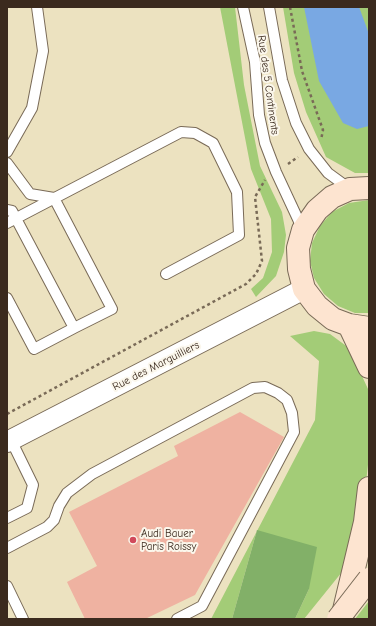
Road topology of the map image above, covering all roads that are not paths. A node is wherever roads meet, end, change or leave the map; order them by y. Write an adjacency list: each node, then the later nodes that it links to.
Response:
1 (37, 7): 4 (lane)
2 (243, 7): 10 (lane, Rue des 5 Continents)
3 (269, 7): 6 (lane, Rue des 5 Continents)
4 (7, 152)
5 (7, 163): 7 (lane)
6 (360, 188): 10 (street)
7 (54, 198): 9 (lane); 11 (lane); 15 (lane)
8 (7, 210): 9 (lane)
9 (11, 221): 15 (lane)
10 (303, 230): 12 (street)
11 (166, 274)
12 (304, 289): 14 (street); 17 (street, Rue des Marguilliers)
13 (7, 298): 15 (lane)
14 (359, 326): 16 (street)
15 (74, 328)
16 (369, 367)
17 (9, 441): 19 (lane)
18 (369, 488): 26 (street)
19 (7, 518)
20 (7, 548): 24 (lane)
21 (369, 579): 25 (street, bridge)
22 (7, 586): 23 (lane)
23 (24, 619)
24 (177, 619)
25 (338, 619)
26 (342, 619)

